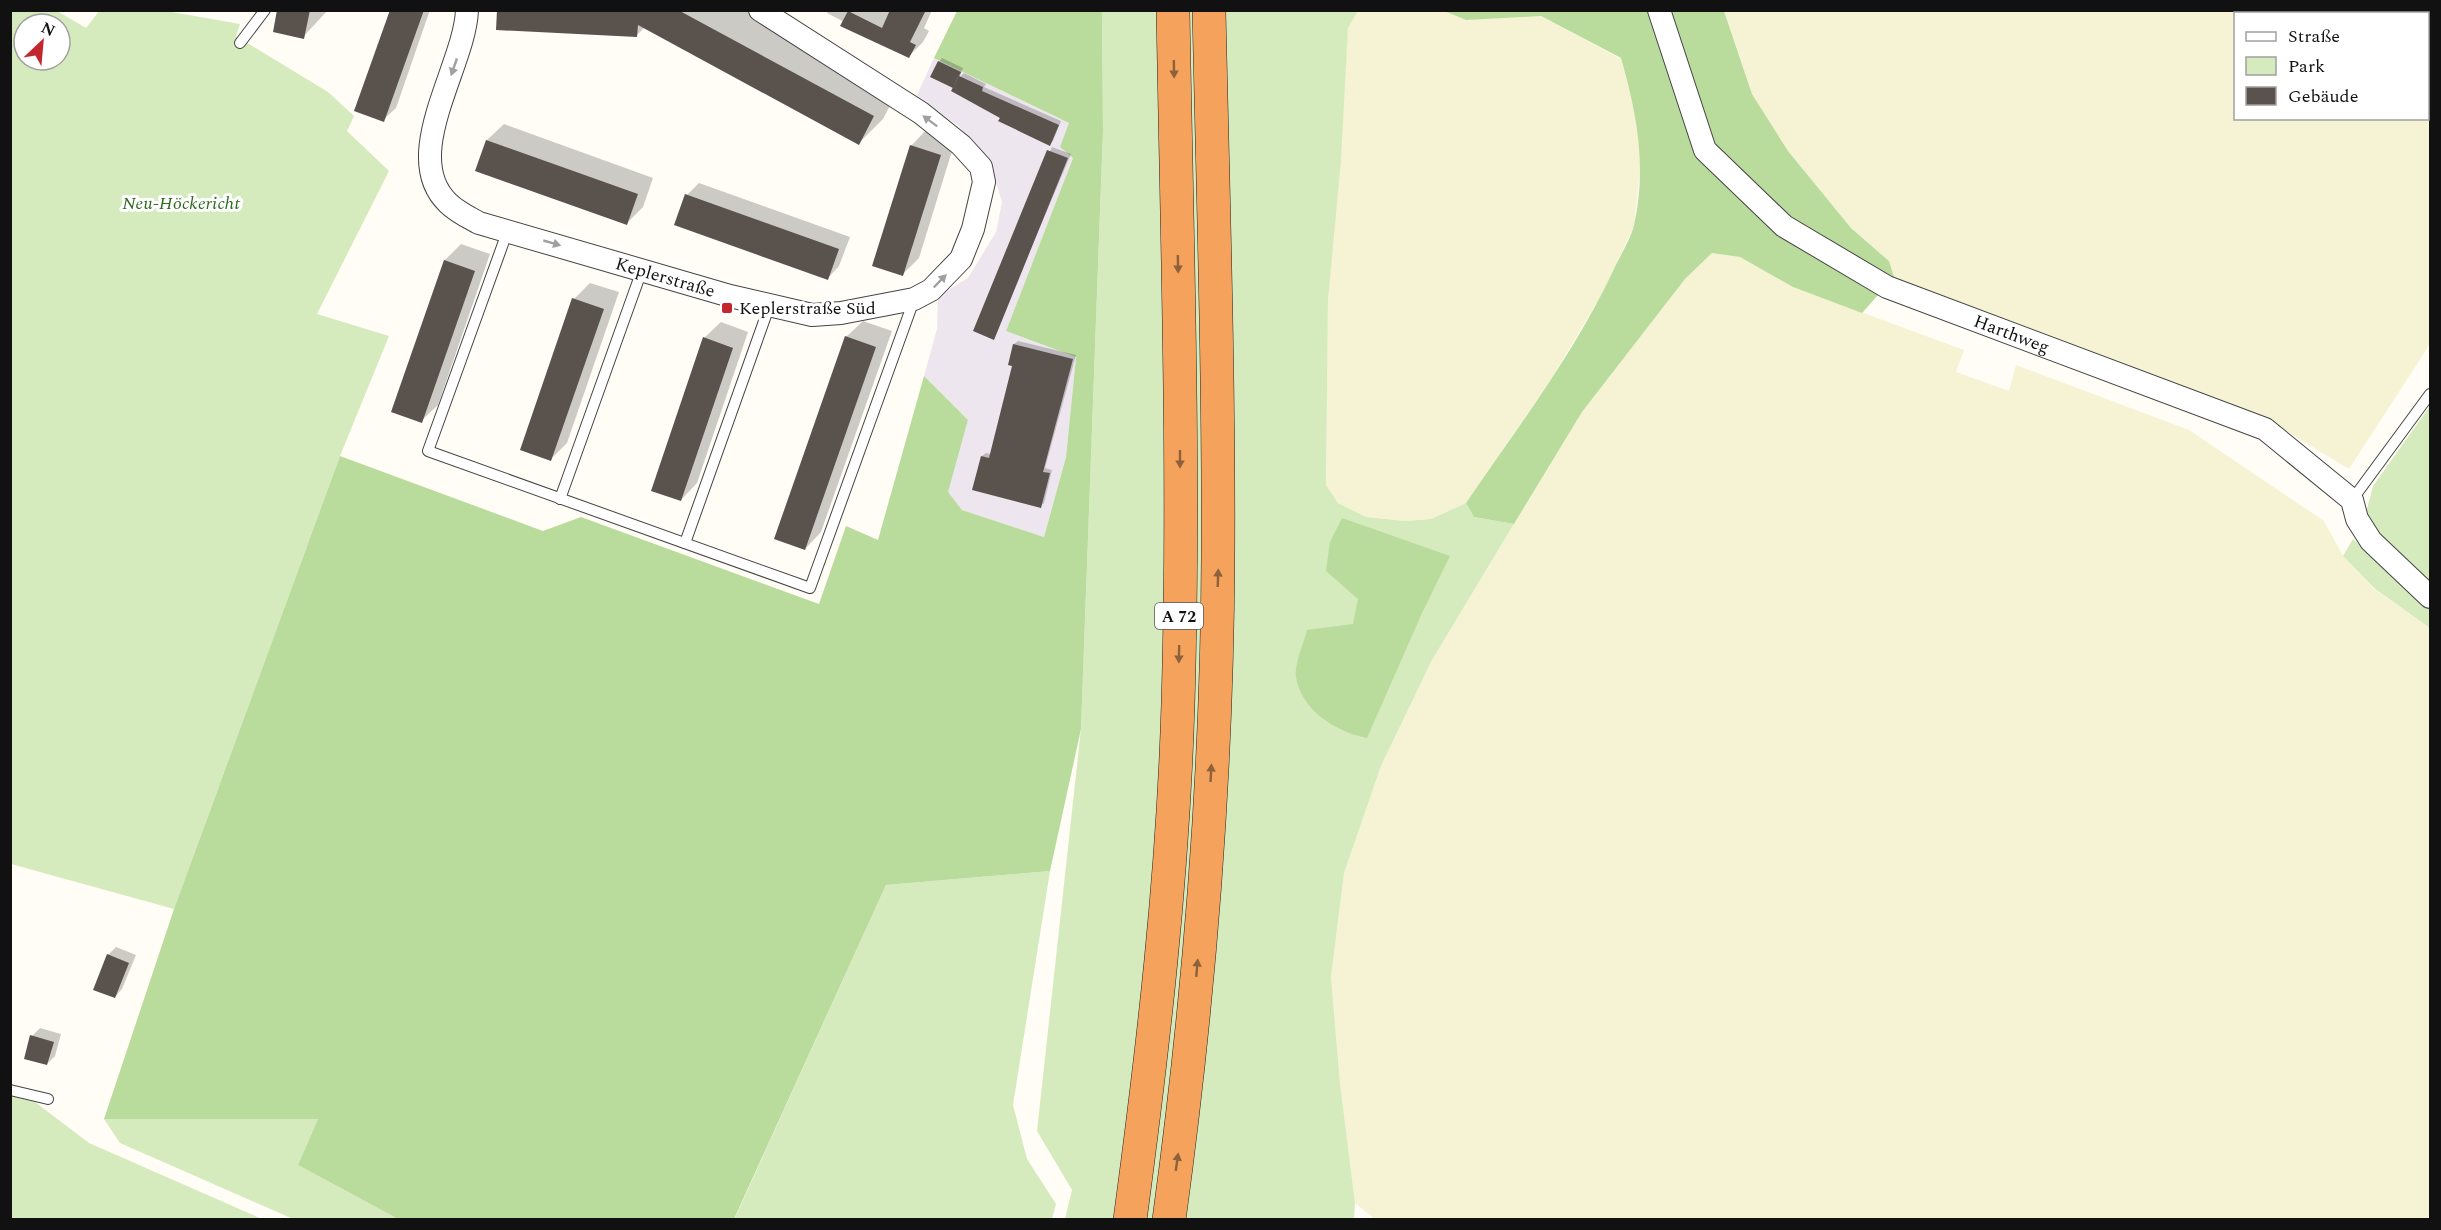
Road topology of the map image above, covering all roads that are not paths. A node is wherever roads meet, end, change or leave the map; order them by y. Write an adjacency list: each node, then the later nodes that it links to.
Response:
1 (264, 10): 7 (lane)
2 (467, 10): 8 (street, Keplerstraße, one-way to 8)
3 (760, 10): 10 (street, Keplerstraße, one-way to 3)
4 (1173, 10): 19 (highway, A 72, one-way to 19)
5 (1209, 10): 20 (highway, A 72, one-way to 5)
6 (1659, 10): 14 (street, Harthweg)
7 (240, 43)
8 (508, 230): 9 (street, Keplerstraße, one-way to 9); 13 (lane)
9 (642, 270): 11 (street, Keplerstraße); 13 (lane)
10 (914, 299): 11 (street, Keplerstraße); 15 (lane)
11 (770, 307): 15 (lane)
12 (2430, 394): 14 (lane)
13 (560, 499): 15 (lane)
14 (2352, 500): 16 (street, Harthweg)
15 (685, 543)
16 (2430, 597)
17 (10, 1089): 18 (lane)
18 (48, 1099)
19 (1130, 1220)
20 (1168, 1220)

